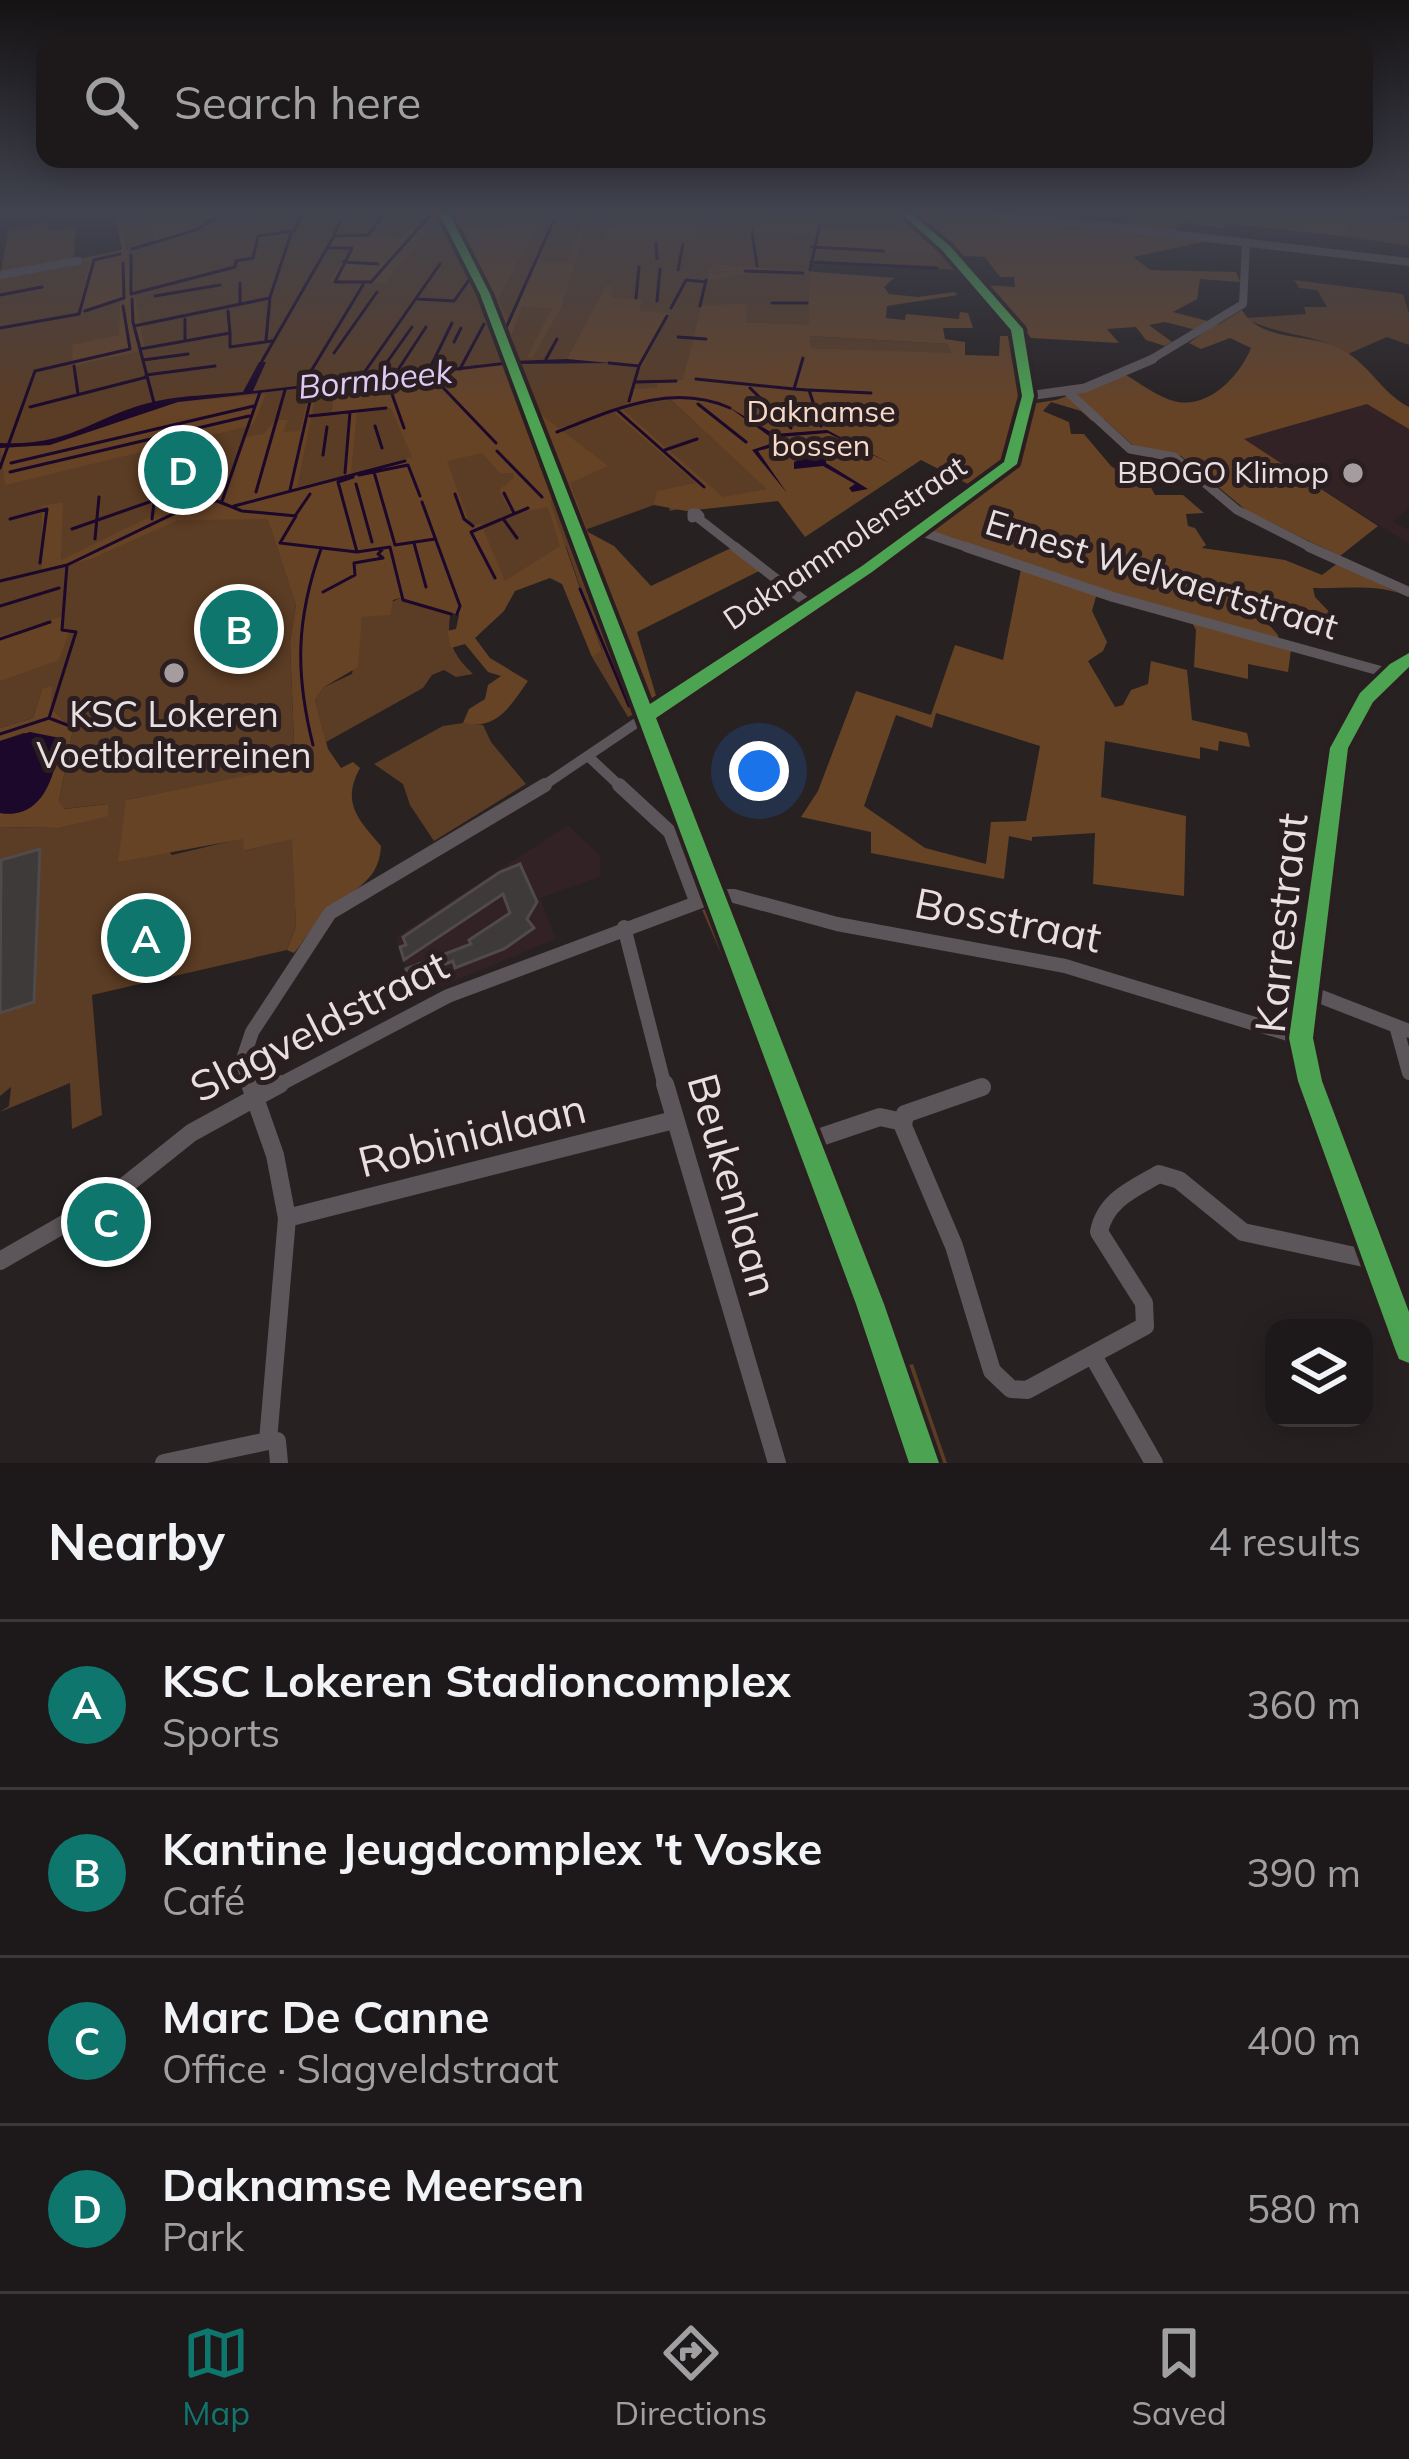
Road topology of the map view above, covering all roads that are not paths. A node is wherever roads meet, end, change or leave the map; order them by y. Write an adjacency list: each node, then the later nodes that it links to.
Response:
1 (974, 279): 4 (street, Daknammolenstraat)
2 (1242, 279): 3 (street)
3 (1069, 393): 4 (street); 7 (street)
4 (1028, 396): 6 (street, Daknammolenstraat)
5 (698, 518): 8 (street, Daknammolenstraat)
6 (919, 531): 8 (street, Daknammolenstraat); 10 (street, Ernest Welvaertstraat)
7 (1409, 592)
8 (811, 606): 11 (street, Daknammolenstraat)
9 (1407, 664): 10 (street, Karrestraat)
10 (1388, 674): 14 (street, Karrestraat)
11 (590, 758): 12 (street); 19 (street, Daknammolenstraat)
12 (696, 901): 13 (street, Slagveldstraat); 16 (street, Bosstraat)
13 (624, 927): 19 (street, Slagveldstraat); 20 (street, Beukenlaan)
14 (1306, 991): 15 (street); 16 (street, Karrestraat)
15 (1403, 1029): 17 (street)
16 (1301, 1038): 25 (street, Karrestraat)
17 (1409, 1073)
18 (982, 1088): 21 (street)
19 (254, 1097): 23 (street); 24 (street, Slagveldstraat)
20 (674, 1120): 23 (street, Robinialaan); 31 (street, Beukenlaan)
21 (902, 1122): 22 (street); 27 (street)
22 (814, 1139)
23 (287, 1218): 28 (street)
24 (0, 1261)
25 (1378, 1261): 26 (street, Karrestraat); 27 (street)
26 (1409, 1349)
27 (1094, 1356): 32 (street)
28 (268, 1441): 29 (street); 30 (street)
29 (164, 1463)
30 (279, 1463)
31 (777, 1463)
32 (1154, 1463)

